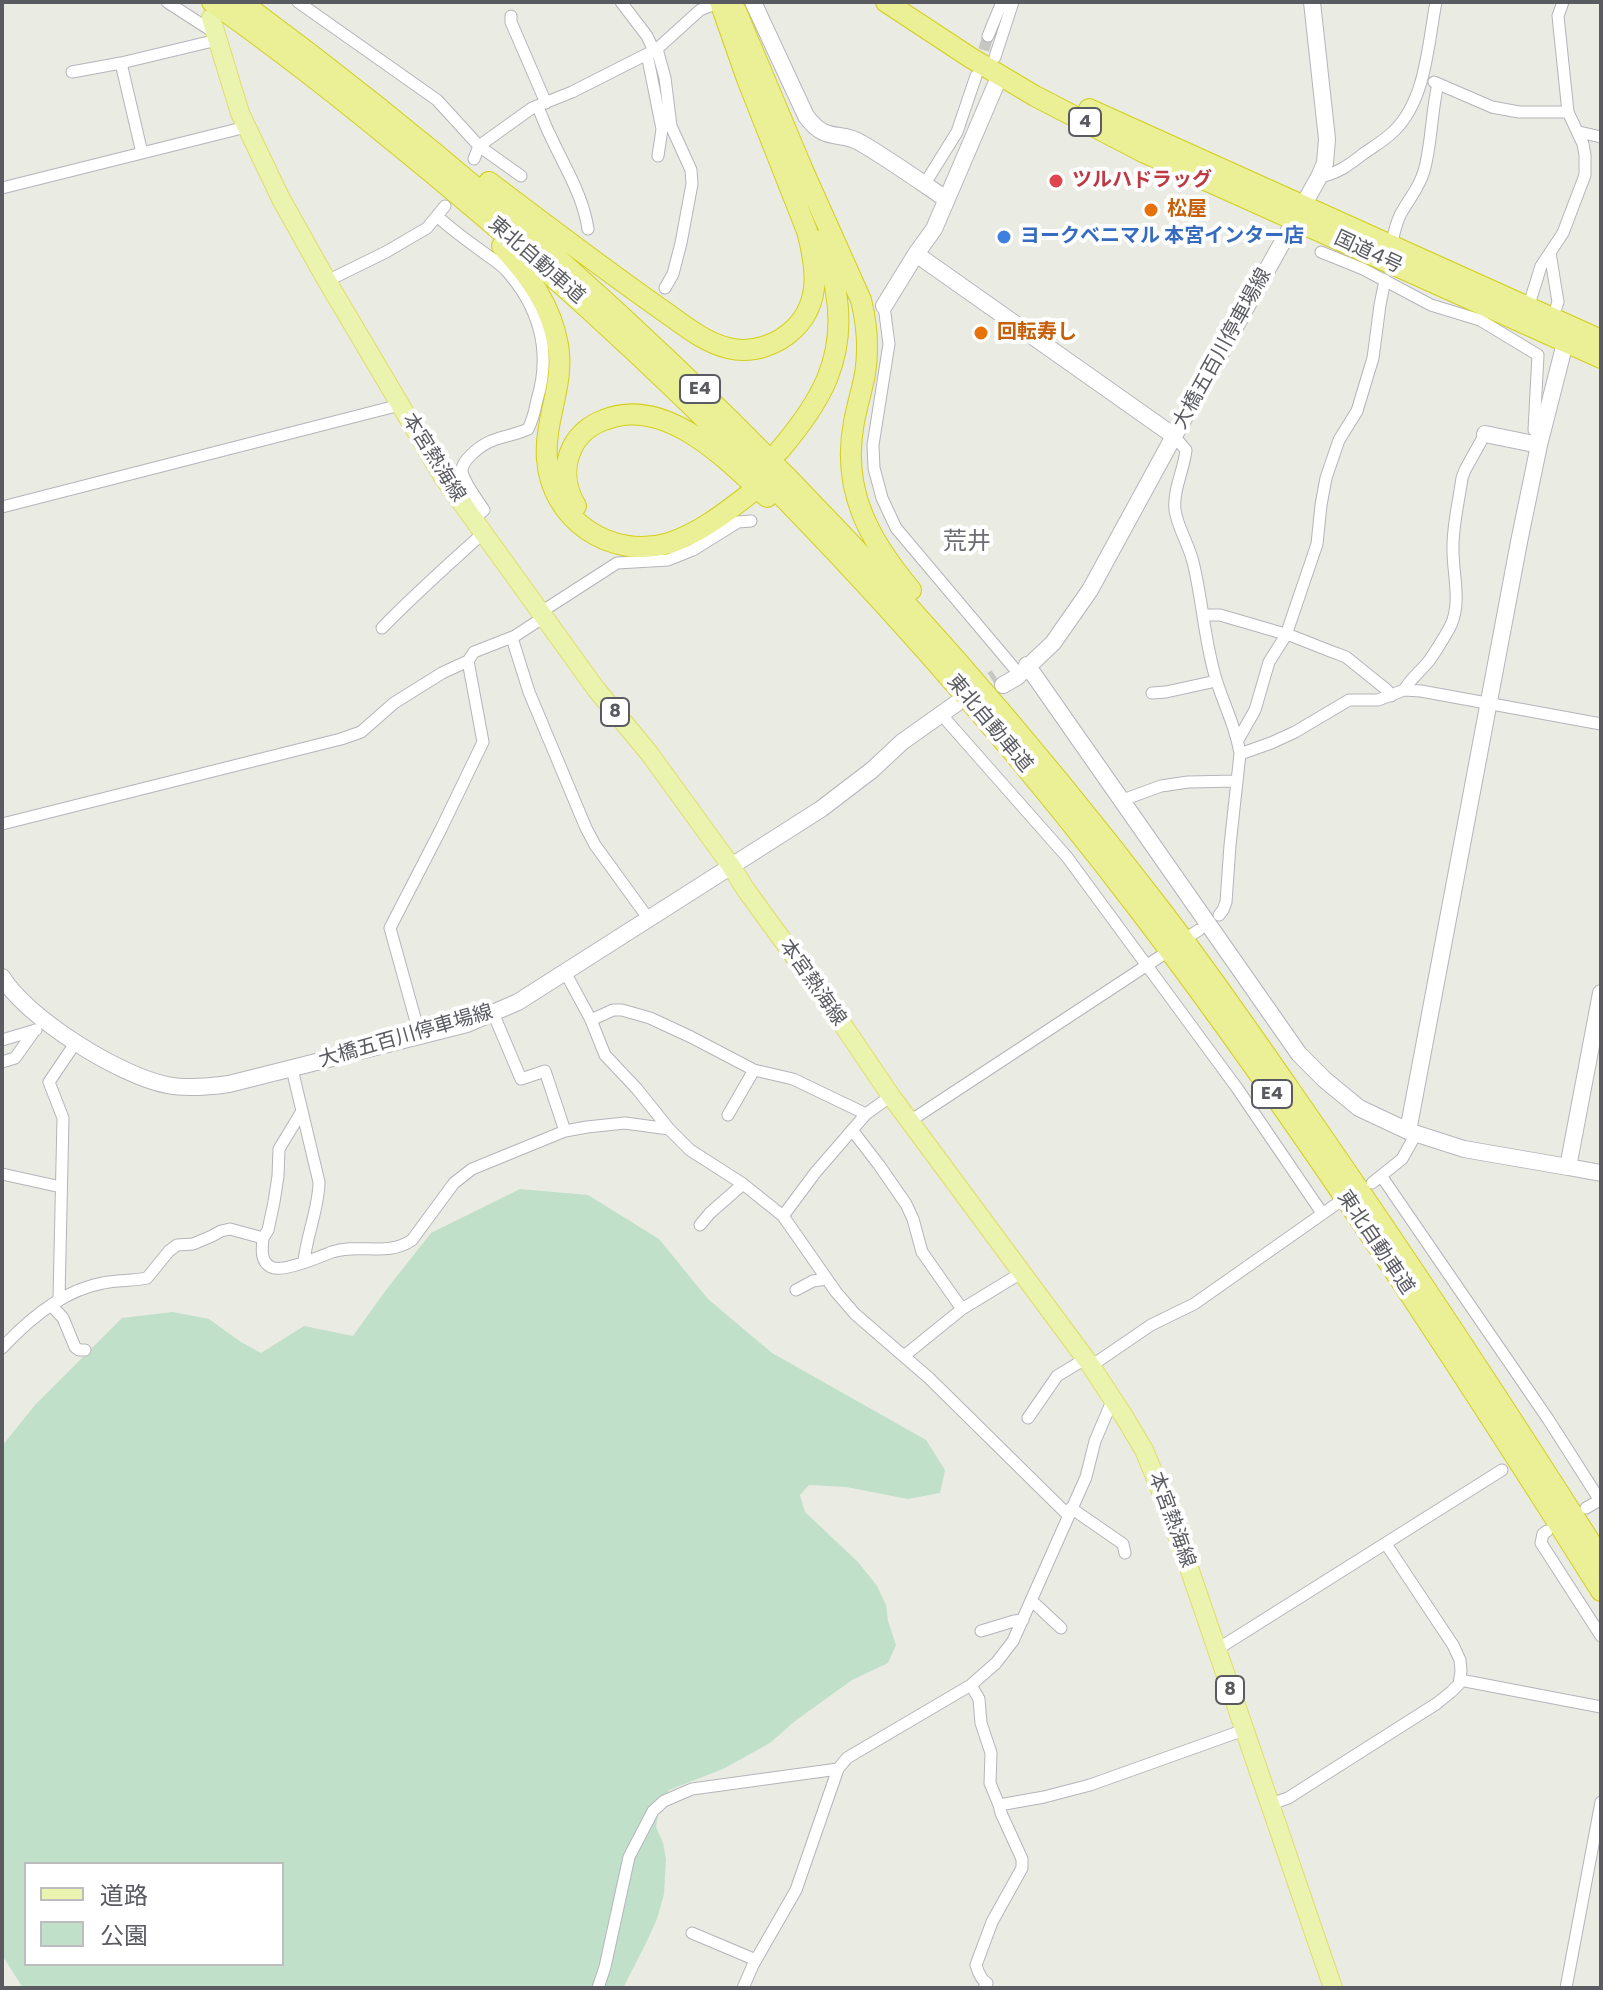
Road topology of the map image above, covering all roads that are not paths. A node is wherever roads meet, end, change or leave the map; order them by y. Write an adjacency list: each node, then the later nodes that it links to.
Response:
1 (167, 2): 16 (street)
2 (241, 2): 21 (highway, 東北自動車道 / E4)
3 (298, 2): 31 (street)
4 (621, 2): 18 (street)
5 (733, 2): 49 (highway)
6 (753, 2): 37 (street)
7 (886, 2): 20 (highway, 国道4号 / 4)
8 (911, 2): 20 (highway, 国道4号 / 4)
9 (1002, 2): 17 (street)
10 (1013, 2): 20 (street)
11 (1312, 2): 36 (street, 大橋五百川停車場線)
12 (1436, 2): 24 (street)
13 (1563, 2): 27 (street)
14 (715, 4): 18 (street); 44 (highway)
15 (511, 16): 26 (street)
16 (214, 23): 19 (street); 21 (highway, 東北自動車道 / E4); 28 (main road, 本宮熱海線 / 8)
17 (988, 36)
18 (653, 51): 26 (street); 33 (street); 52 (street)
19 (121, 63): 22 (street); 32 (street)
20 (998, 66): 39 (street); 41 (highway, 国道4号 / 4)
21 (318, 70): 44 (highway); 68 (highway, 東北自動車道 / E4); 68 (highway); 84 (highway, 東北自動車道 / E4)
22 (72, 72)
23 (976, 76): 37 (street)
24 (1423, 77): 25 (street); 36 (street)
25 (1438, 84): 27 (street); 45 (street)
26 (542, 104): 31 (street); 43 (street)
27 (1568, 112): 29 (street)
28 (246, 127): 32 (street); 51 (main road, 本宮熱海線 / 8)
29 (1579, 132): 30 (street); 47 (street)
30 (1601, 137)
31 (479, 146): 34 (street); 35 (street)
32 (142, 153): 38 (street)
33 (658, 156)
34 (474, 159)
35 (521, 176)
36 (1319, 177): 41 (street, 大橋五百川停車場線)
37 (924, 185): 39 (street)
38 (2, 188)
39 (946, 199): 48 (street)
40 (445, 206): 42 (street)
41 (1298, 212): 45 (highway, 国道4号 / 4); 57 (highway, 国道4号 / 4); 61 (street, 大橋五百川停車場線)
42 (437, 216): 51 (street); 65 (street)
43 (588, 229)
44 (807, 231): 49 (highway)
45 (1391, 246): 54 (highway, 国道4号 / 4)
46 (1321, 252): 50 (street)
47 (1550, 253): 54 (street); 55 (street)
48 (916, 254): 53 (street); 61 (street)
49 (849, 274): 84 (highway)
50 (1385, 280): 62 (street); 70 (street)
51 (327, 281): 59 (main road, 本宮熱海線 / 8)
52 (665, 288)
53 (884, 306): 73 (street)
54 (1528, 308): 56 (highway, 国道4号 / 4)
55 (1556, 308)
56 (1601, 340)
57 (1565, 343): 58 (highway, 国道4号 / 4); 62 (street)
58 (1601, 358)
59 (400, 405): 63 (street); 65 (main road, 本宮熱海線 / 8)
60 (1485, 434): 62 (street); 76 (street)
61 (1174, 436): 67 (street); 73 (street, 大橋五百川停車場線)
62 (1540, 442): 79 (street)
63 (2, 507)
64 (751, 521): 66 (street)
65 (478, 527): 66 (main road, 本宮熱海線 / 8); 69 (street)
66 (542, 615): 71 (street); 89 (main road, 本宮熱海線 / 8)
67 (1204, 615): 70 (street); 75 (street)
68 (905, 625): 145 (highway, 東北自動車道 / E4)
69 (382, 628)
70 (1286, 635): 78 (street); 82 (street)
71 (512, 638): 72 (street); 91 (street)
72 (468, 661): 88 (street); 100 (street)
73 (1020, 667): 74 (street, 大橋五百川停車場線); 87 (street)
74 (1000, 681)
75 (1216, 681): 77 (street); 82 (street)
76 (1404, 690): 78 (street); 79 (street)
77 (1152, 693)
78 (1391, 696): 83 (street)
79 (1489, 703): 81 (street); 114 (street)
80 (947, 721): 85 (street, 大橋五百川停車場線); 85 (street, 大橋五百川停車場線); 93 (street)
81 (1601, 724)
82 (1238, 740): 83 (street)
83 (1240, 754): 86 (street)
84 (1038, 756): 144 (highway, 東北自動車道 / E4)
85 (872, 770): 89 (street, 大橋五百川停車場線)
86 (1237, 781): 87 (street); 90 (street)
87 (1120, 801): 114 (street)
88 (2, 824)
89 (731, 866): 91 (street, 大橋五百川停車場線); 106 (main road, 本宮熱海線 / 8)
90 (1219, 915)
91 (648, 918): 94 (street, 大橋五百川停車場線)
92 (1161, 956): 93 (street)
93 (1146, 965): 110 (street); 121 (street)
94 (565, 972): 97 (street, 大橋五百川停車場線); 98 (street)
95 (2, 977): 99 (street, 大橋五百川停車場線)
96 (1601, 993): 115 (street)
97 (493, 1013): 100 (street, 大橋五百川停車場線); 113 (street)
98 (591, 1020): 105 (street); 111 (street)
99 (38, 1025): 101 (street); 102 (street, 大橋五百川停車場線); 103 (street)
100 (420, 1036): 104 (street, 大橋五百川停車場線)
101 (2, 1040)
102 (76, 1042): 104 (street, 大橋五百川停車場線); 119 (street)
103 (2, 1062)
104 (292, 1069): 107 (street)
105 (754, 1070): 108 (street); 109 (street)
106 (891, 1096): 108 (street); 110 (main road, 本宮熱海線 / 8)
107 (302, 1111): 124 (street); 125 (street)
108 (866, 1114): 112 (street)
109 (728, 1115)
110 (910, 1121): 126 (main road, 本宮熱海線 / 8)
111 (669, 1129): 113 (street); 118 (street)
112 (852, 1130): 122 (street); 130 (street)
113 (565, 1131): 125 (street)
114 (1412, 1133): 115 (street); 138 (street)
115 (1568, 1167): 116 (street)
116 (1601, 1173)
117 (2, 1174): 119 (street)
118 (743, 1184): 122 (street); 123 (street)
119 (61, 1187): 129 (street)
120 (1335, 1205): 121 (street)
121 (1322, 1213): 134 (street)
122 (783, 1216): 127 (street)
123 (700, 1225)
124 (263, 1238): 125 (street); 129 (street)
125 (304, 1261)
126 (1021, 1273): 130 (street); 134 (main road, 本宮熱海線 / 8)
127 (826, 1279): 128 (street); 133 (street)
128 (796, 1290)
129 (55, 1302): 131 (street); 132 (street)
130 (962, 1309): 133 (street)
131 (2, 1348)
132 (85, 1350)
133 (904, 1356): 140 (street)
134 (1088, 1362): 135 (main road, 本宮熱海線 / 8); 136 (street)
135 (1113, 1399): 140 (street); 151 (main road, 本宮熱海線 / 8)
136 (1028, 1418)
137 (1502, 1470): 142 (street)
138 (1601, 1501): 139 (street)
139 (1586, 1508)
140 (1069, 1511): 143 (street); 146 (street)
141 (1547, 1531): 150 (street)
142 (1386, 1544): 151 (street); 152 (street)
143 (1125, 1553)
144 (1601, 1559)
145 (1601, 1591)
146 (1032, 1601): 147 (street); 148 (street)
147 (1023, 1620): 149 (street); 153 (street)
148 (1061, 1628)
149 (981, 1631)
150 (1601, 1636)
151 (1216, 1650): 155 (main road, 本宮熱海線 / 8)
152 (1460, 1680): 154 (street); 158 (street)
153 (971, 1685): 156 (street); 159 (street)
154 (1601, 1707)
155 (1244, 1730): 158 (main road, 本宮熱海線 / 8); 159 (street)
156 (838, 1769): 161 (street); 164 (street)
157 (1601, 1802): 166 (street)
158 (1271, 1804): 165 (main road, 本宮熱海線 / 8)
159 (999, 1805): 162 (street)
160 (692, 1933): 161 (street)
161 (756, 1960): 163 (street)
162 (989, 1986)
163 (746, 1987)
164 (598, 1988)
165 (1333, 1988)
166 (1566, 1988)

